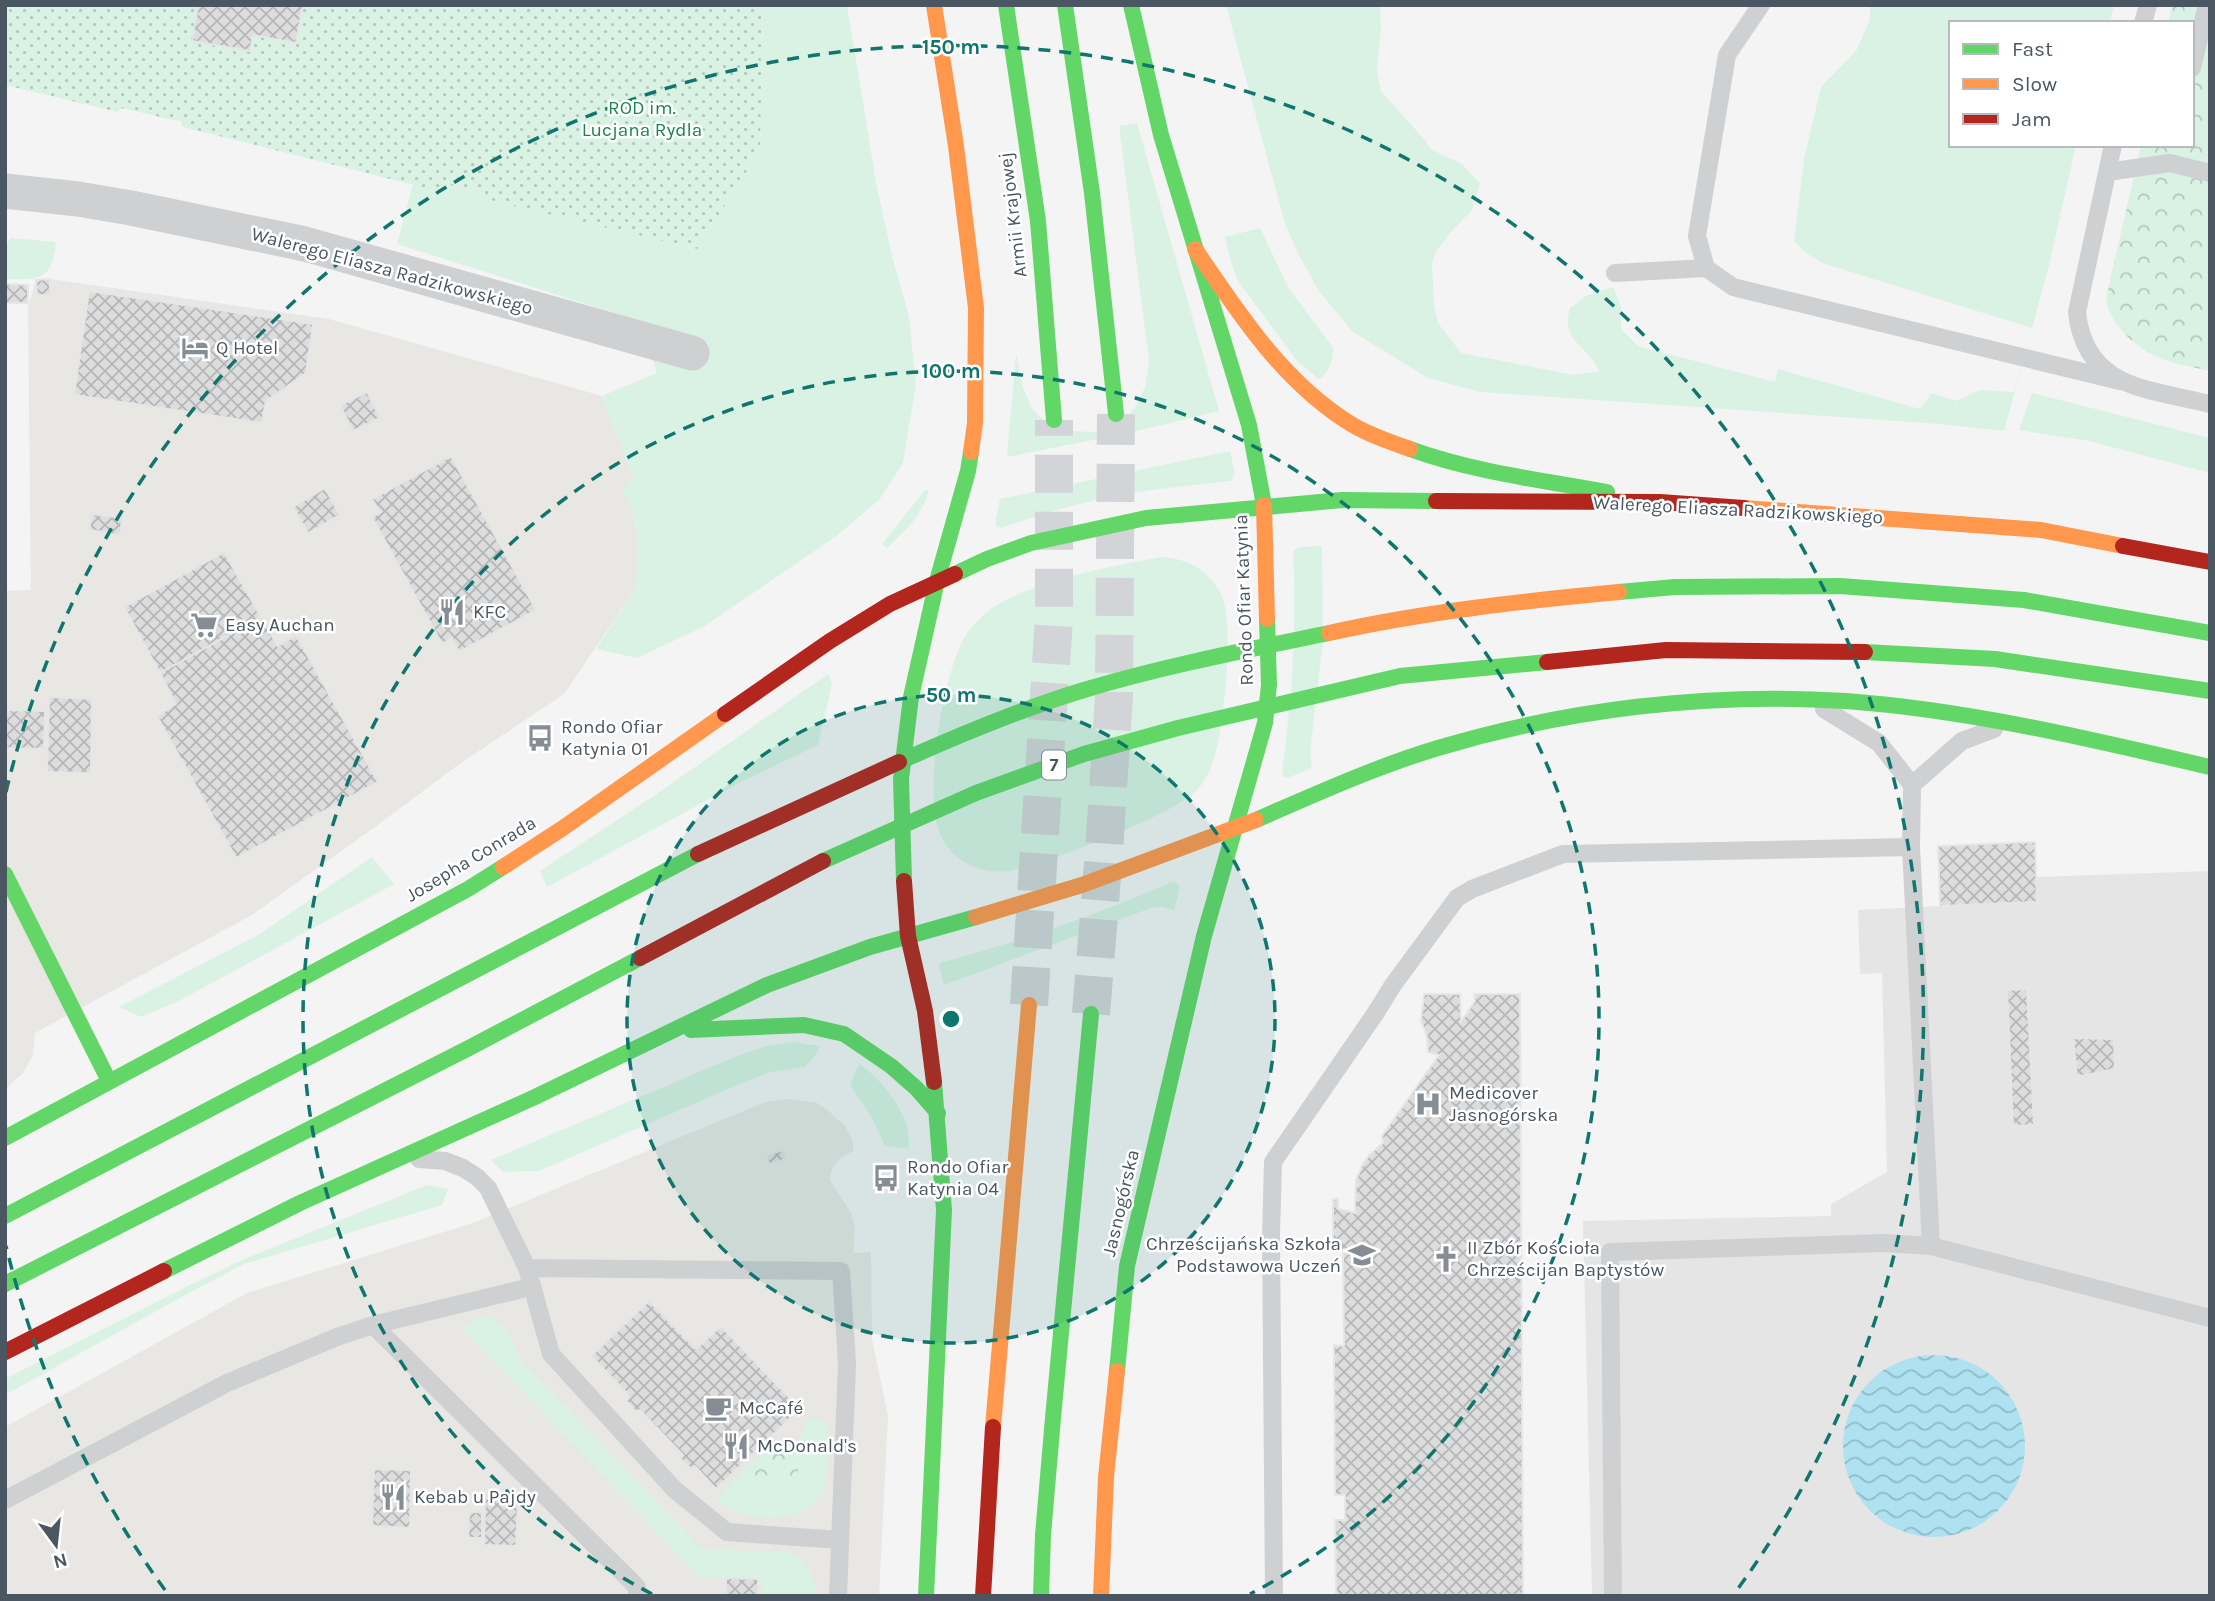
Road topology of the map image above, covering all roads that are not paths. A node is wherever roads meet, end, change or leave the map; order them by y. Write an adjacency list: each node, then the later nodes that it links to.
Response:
1 (934, 5): 24 (main road)
2 (1006, 5): 20 (main road, Armii Krajowej)
3 (1065, 5): 19 (main road)
4 (1131, 5): 13 (main road)
5 (1761, 5): 14 (lane)
6 (2207, 13): 7 (lane)
7 (2194, 61)
8 (2113, 147): 10 (lane)
9 (2172, 154): 10 (lane); 11 (lane)
10 (2107, 172): 17 (lane)
11 (2210, 173)
12 (5, 191): 16 (street, Walerego Eliasza Radzikowskiego)
13 (1195, 249): 21 (main road); 22 (main road)
14 (1706, 268): 15 (lane); 17 (lane)
15 (1615, 273)
16 (692, 353)
17 (2120, 381): 18 (lane)
18 (2210, 404)
19 (1116, 414)
20 (1054, 420)
21 (1660, 502): 22 (main road, Walerego Eliasza Radzikowskiego); 23 (main road, Walerego Eliasza Radzikowskiego)
22 (1264, 505): 24 (main road, Rondo Ofiar Katynia); 31 (main road, Rondo Ofiar Katynia)
23 (2210, 562)
24 (937, 581): 34 (main road); 38 (main road, Josepha Conrada)
25 (2210, 633): 42 (main road, bridge)
26 (2210, 691): 45 (main road, 7, bridge)
27 (1809, 700): 28 (main road); 30 (lane); 31 (main road)
28 (2009, 723): 29 (main road); 30 (lane)
29 (2210, 766)
30 (1912, 785): 32 (lane)
31 (1236, 828): 34 (main road); 59 (main road, Jasnogórska)
32 (1911, 847): 43 (lane); 60 (lane)
33 (7, 881): 38 (main road)
34 (908, 936): 37 (main road); 39 (main road)
35 (1029, 1005): 57 (main road)
36 (1091, 1014): 58 (main road)
37 (666, 1032): 39 (main road); 41 (main road)
38 (109, 1081): 40 (main road, Josepha Conrada)
39 (938, 1114): 51 (main road)
40 (5, 1138)
41 (392, 1160): 44 (lane); 49 (main road)
42 (5, 1216)
43 (1931, 1246): 47 (lane); 61 (lane)
44 (527, 1268): 46 (lane); 52 (lane)
45 (5, 1284)
46 (531, 1287): 48 (lane); 52 (lane)
47 (2210, 1318)
48 (373, 1325): 50 (lane); 53 (lane)
49 (5, 1352)
50 (5, 1500)
51 (928, 1526): 55 (lane); 56 (main road)
52 (840, 1539): 54 (lane)
53 (637, 1596)
54 (838, 1596)
55 (911, 1596)
56 (926, 1596)
57 (983, 1596)
58 (1041, 1596)
59 (1101, 1596)
60 (1274, 1596)
61 (1613, 1596)

